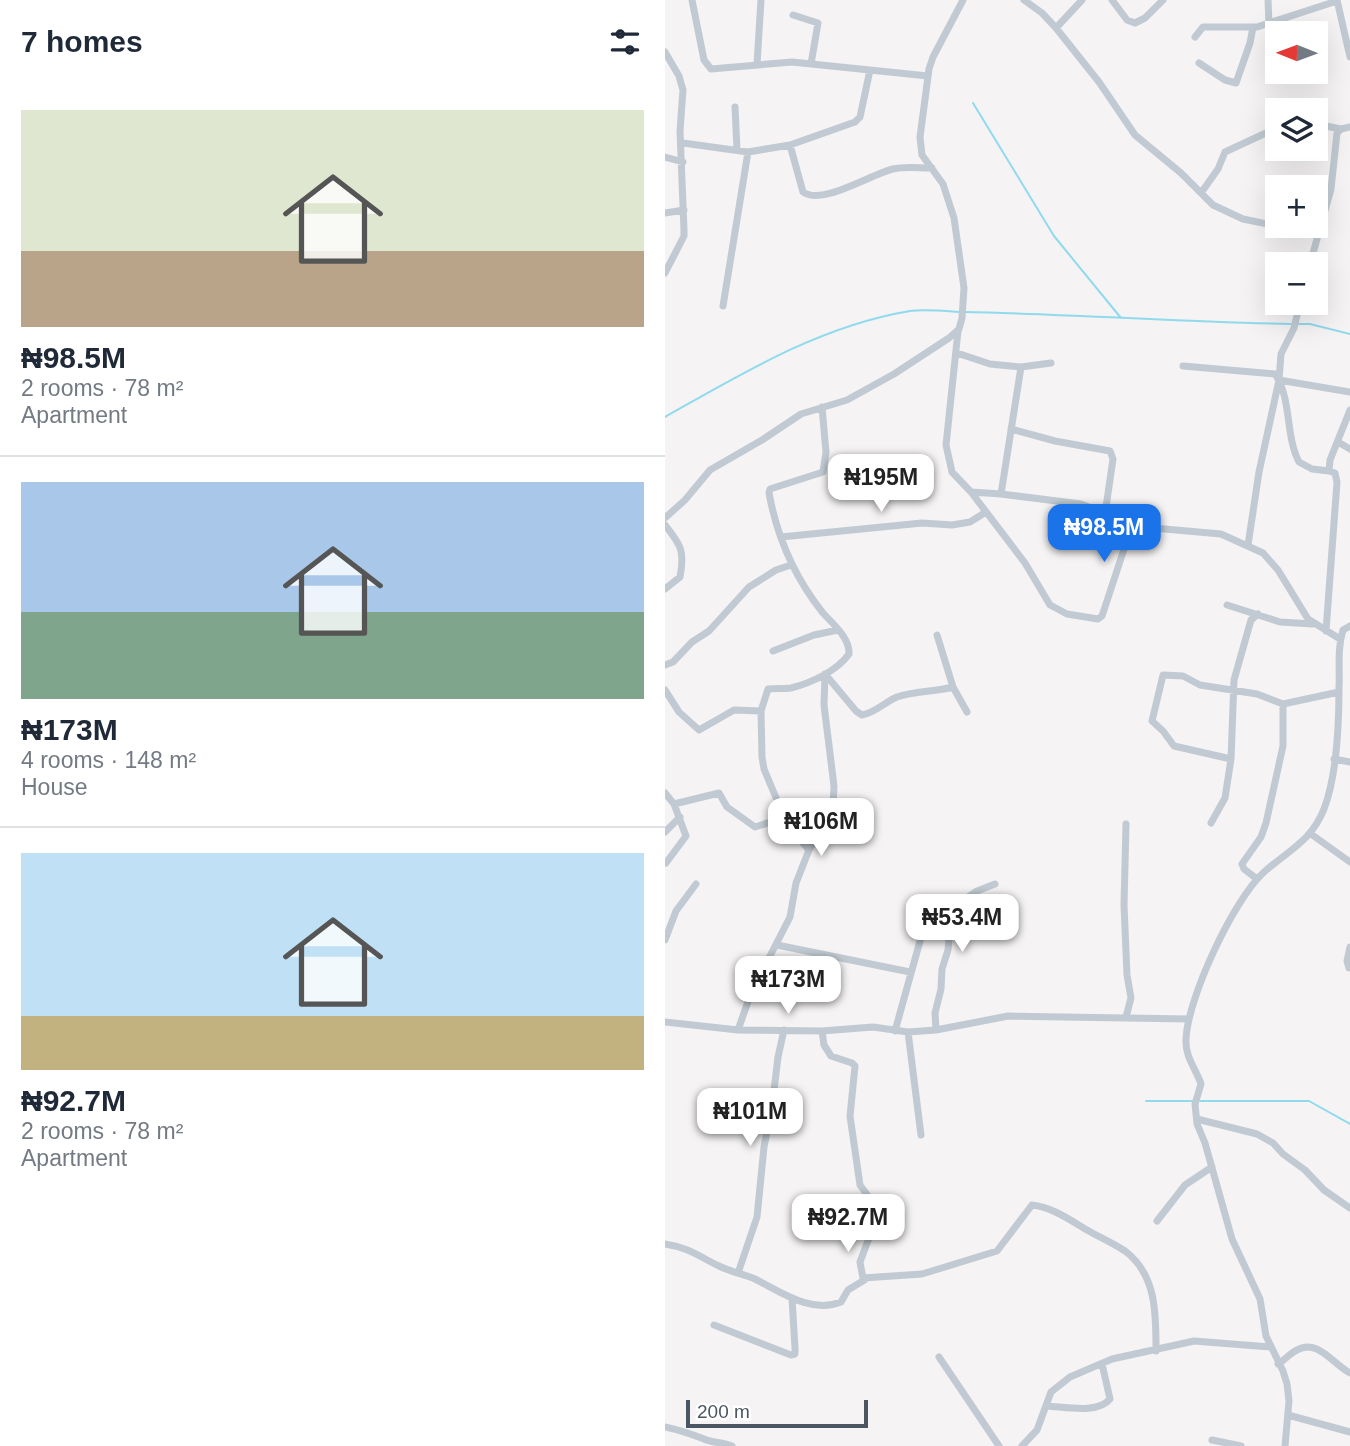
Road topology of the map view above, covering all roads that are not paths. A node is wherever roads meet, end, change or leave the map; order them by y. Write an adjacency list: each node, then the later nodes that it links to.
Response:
1 (692, 0): 20 (street)
2 (761, 0): 20 (street)
3 (963, 0): 23 (street)
4 (1024, 0): 15 (street)
5 (1082, 0): 15 (street)
6 (1112, 0): 7 (street)
7 (1163, 0)
8 (1268, 0): 11 (street)
9 (1337, 0): 12 (street); 18 (street)
10 (793, 15): 21 (street)
11 (1269, 21)
12 (1278, 21)
13 (1265, 25): 14 (street)
14 (1254, 27): 16 (street); 19 (street)
15 (1056, 28): 36 (street)
16 (1195, 37)
17 (665, 52): 29 (street)
18 (1350, 57)
19 (1199, 63)
20 (757, 64): 21 (street)
21 (811, 64): 22 (street)
22 (870, 70): 23 (street); 30 (street)
23 (928, 76): 35 (street)
24 (735, 107): 31 (street)
25 (1328, 126): 27 (street)
26 (1350, 127): 27 (street)
27 (1341, 129): 37 (street)
28 (1265, 133): 36 (street)
29 (683, 143): 31 (street); 34 (street)
30 (790, 145): 32 (street); 35 (street)
31 (737, 150): 32 (street)
32 (748, 152): 42 (street)
33 (665, 158): 34 (street)
34 (683, 162): 38 (street)
35 (932, 168): 44 (street)
36 (1201, 193): 40 (street)
37 (1328, 200)
38 (684, 210): 39 (street); 41 (street)
39 (665, 213)
40 (1265, 223)
41 (665, 274)
42 (723, 306)
43 (1298, 315): 49 (street)
44 (958, 329): 45 (street); 51 (street)
45 (957, 353): 48 (street); 57 (street)
46 (1051, 363): 48 (street)
47 (1183, 366): 49 (street)
48 (1021, 367): 53 (street)
49 (1279, 380): 50 (street); 56 (street); 65 (street)
50 (1350, 392)
51 (822, 407): 61 (street); 64 (street)
52 (1350, 410): 54 (street)
53 (1011, 429): 58 (street); 60 (street)
54 (1338, 442): 55 (street); 56 (street)
55 (1350, 449)
56 (1329, 471): 73 (street)
57 (971, 492): 58 (street); 59 (street)
58 (1001, 494): 60 (street)
59 (986, 512): 63 (street); 64 (street)
60 (1105, 514): 63 (street)
61 (665, 518)
62 (665, 525): 67 (street)
63 (1132, 525): 65 (street)
64 (781, 537): 66 (street)
65 (1248, 545): 70 (street)
66 (791, 565): 72 (street); 77 (street)
67 (665, 589)
68 (1227, 605): 69 (street)
69 (1258, 614): 70 (street); 80 (street)
70 (1314, 624): 73 (street)
71 (1350, 626): 75 (street)
72 (838, 630): 76 (street); 78 (street)
73 (1326, 631): 75 (street)
74 (937, 635): 79 (street)
75 (1340, 639): 82 (street)
76 (773, 651)
77 (665, 665)
78 (825, 674): 79 (street); 84 (street); 97 (street)
79 (953, 687): 85 (street)
80 (1234, 689): 83 (street); 86 (street); 86 (street)
81 (665, 690): 84 (street)
82 (1339, 692): 83 (street); 87 (street)
83 (1283, 704): 100 (street)
84 (761, 711): 91 (street)
85 (967, 712)
86 (1231, 759): 93 (street)
87 (1335, 759): 88 (street); 96 (street)
88 (1350, 762)
89 (665, 793): 90 (street)
90 (674, 804): 91 (street); 92 (street)
91 (783, 814): 97 (street)
92 (680, 817): 95 (street); 99 (street)
93 (1210, 822)
94 (1126, 824): 109 (street)
95 (665, 832)
96 (1311, 834): 98 (street); 100 (street)
97 (809, 849): 105 (street)
98 (1350, 862)
99 (666, 863)
100 (1257, 879): 110 (street)
101 (696, 884): 103 (street)
102 (995, 884): 114 (street)
103 (665, 940)
104 (919, 941): 108 (street)
105 (778, 945): 108 (street); 112 (street)
106 (1350, 947): 107 (street)
107 (1349, 968)
108 (911, 972): 116 (street)
109 (1126, 1017): 110 (street); 114 (street)
110 (1189, 1019): 118 (street)
111 (665, 1022): 112 (street)
112 (738, 1030): 113 (street)
113 (784, 1030): 115 (street); 124 (street)
114 (936, 1030): 117 (street)
115 (822, 1031): 116 (street); 125 (street)
116 (895, 1031): 117 (street)
117 (908, 1032): 119 (street)
118 (1196, 1119): 120 (street); 121 (street)
119 (921, 1135)
120 (1212, 1167): 122 (street); 128 (street)
121 (1350, 1208)
122 (1157, 1221)
123 (665, 1244): 124 (street)
124 (738, 1273): 126 (street)
125 (866, 1279): 126 (street); 129 (street)
126 (792, 1298): 127 (street)
127 (714, 1325)
128 (1270, 1347): 129 (street); 132 (street)
129 (1156, 1351): 131 (street)
130 (939, 1357): 140 (street)
131 (1101, 1364): 134 (street); 134 (street)
132 (1279, 1364): 133 (street); 135 (street)
133 (1350, 1373)
134 (1047, 1406): 141 (street)
135 (1288, 1415): 137 (street); 143 (street)
136 (665, 1427): 139 (street)
137 (1350, 1432)
138 (1212, 1440): 142 (street)
139 (732, 1446)
140 (999, 1446)
141 (1022, 1446)
142 (1241, 1446)
143 (1285, 1446)

